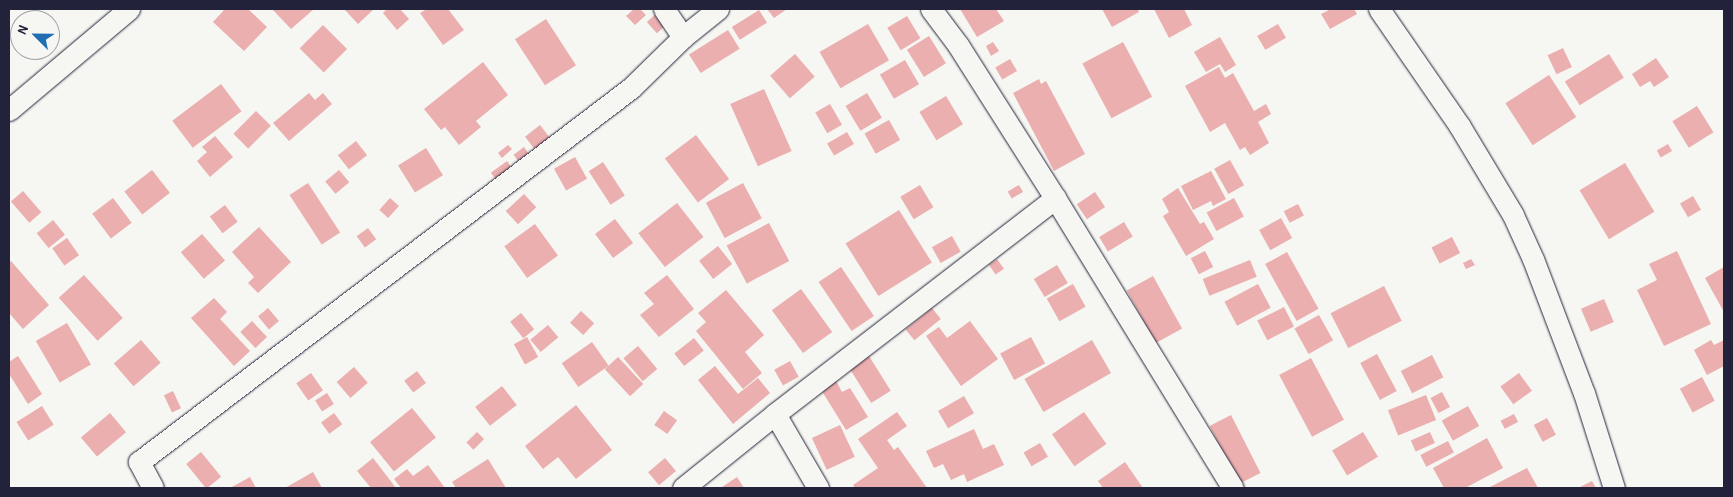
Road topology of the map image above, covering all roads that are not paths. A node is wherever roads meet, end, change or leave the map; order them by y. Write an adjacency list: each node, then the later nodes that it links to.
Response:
1 (129, 9): 7 (street)
2 (664, 9): 6 (street)
3 (718, 9): 6 (street)
4 (931, 9): 8 (street)
5 (1379, 9): 14 (street)
6 (683, 38): 10 (street)
7 (9, 110)
8 (1055, 198): 9 (street); 13 (street)
9 (775, 414): 11 (street); 12 (street)
10 (153, 488)
11 (683, 488)
12 (818, 488)
13 (1233, 488)
14 (1614, 488)

